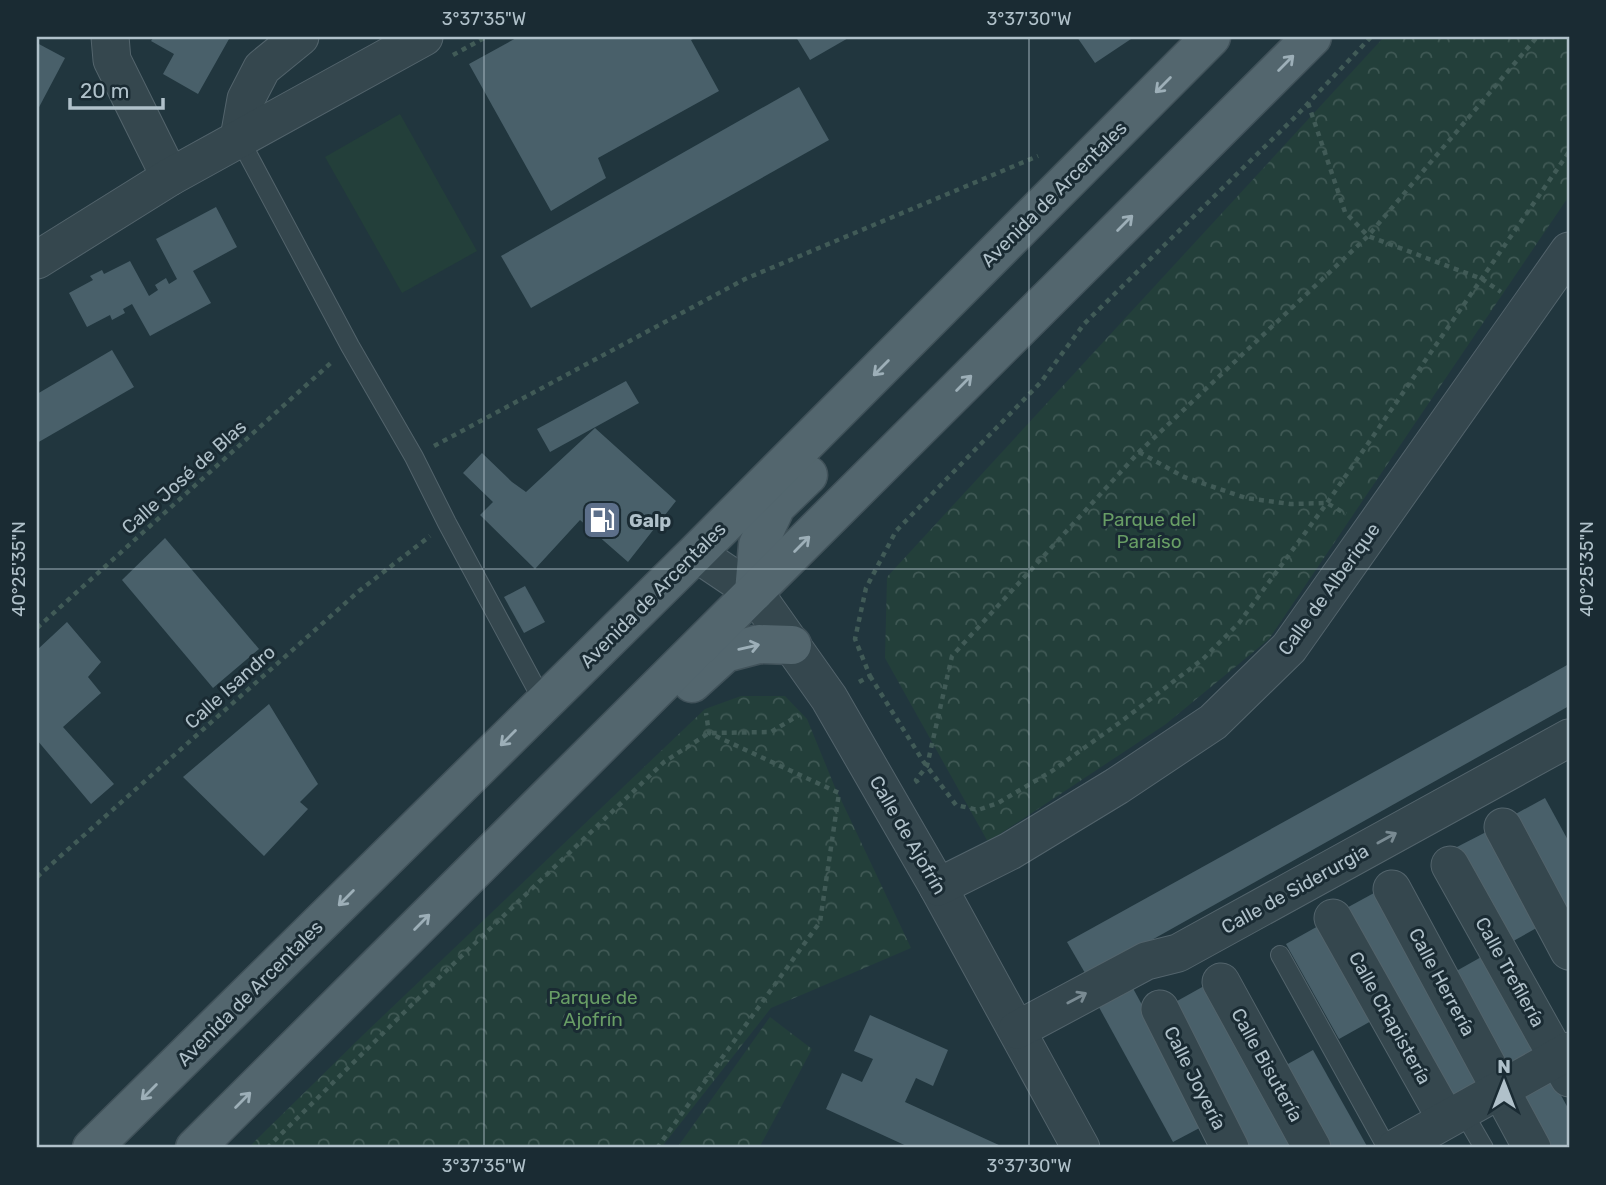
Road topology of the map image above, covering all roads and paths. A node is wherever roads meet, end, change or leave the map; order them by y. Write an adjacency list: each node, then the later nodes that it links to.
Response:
1 (110, 37): 12 (street)
2 (300, 37): 9 (street)
3 (425, 37): 9 (street)
4 (1211, 37): 14 (main road, Avenida de Arcentales, one-way to 14)
5 (1312, 37): 26 (main road, one-way to 5)
6 (1371, 37): 8 (path)
7 (1536, 37): 13 (path)
8 (1308, 103): 13 (path); 29 (path)
9 (239, 138): 12 (street); 19 (lane)
10 (1569, 152): 17 (path)
11 (1038, 156): 21 (path)
12 (170, 177): 15 (street)
13 (1368, 236): 17 (path); 20 (path)
14 (1001, 247): 25 (main road, Avenida de Arcentales, one-way to 25); 26 (main road)
15 (37, 260)
16 (1565, 266): 18 (street, Calle de Alberique)
17 (1482, 279): 18 (path); 22 (path)
18 (1528, 309): 24 (street, Calle de Alberique)
19 (350, 346): 21 (lane); 27 (path, Calle José de Blas)
20 (1139, 452): 22 (path); 36 (path)
21 (414, 457): 23 (lane)
22 (1327, 503): 24 (path); 36 (path)
23 (447, 523): 31 (lane); 40 (path, Calle Isandro)
24 (1373, 530): 41 (street, Calle de Alberique)
25 (696, 553): 26 (street, Calle de Ajofrín); 31 (main road, Avenida de Arcentales)
26 (754, 592): 28 (street, Calle de Ajofrín); 35 (main road)
27 (37, 628)
28 (792, 645): 30 (street, Calle de Ajofrín); 35 (main road, one-way to 28)
29 (870, 676): 30 (path); 36 (path)
30 (829, 698): 33 (path); 41 (street, Calle de Ajofrín)
31 (544, 703): 52 (main road, Avenida de Arcentales, one-way to 52)
32 (705, 709): 33 (path)
33 (709, 733): 54 (path); 55 (path)
34 (1569, 738): 48 (street, Calle de Siderurgia, one-way to 34)
35 (579, 766): 53 (main road, one-way to 35)
36 (927, 766): 37 (path)
37 (922, 790)
38 (1503, 827): 44 (street)
39 (1450, 865): 49 (street, Calle Trefilería)
40 (37, 877)
41 (938, 887): 48 (street, Calle de Ajofrín)
42 (1392, 889): 50 (street, Calle Herrería)
43 (1333, 918): 51 (street, Calle Chapistería)
44 (1569, 951)
45 (1280, 955): 59 (lane)
46 (1221, 982): 58 (street, Calle Bisutería)
47 (1160, 1009): 57 (street, Calle Joyería)
48 (1017, 1030): 56 (street, Calle de Ajofrín)
49 (1565, 1062): 50 (street)
50 (1499, 1089): 51 (street); 62 (street, Calle Herrería)
51 (1454, 1114): 60 (street); 61 (lane)
52 (92, 1148)
53 (195, 1148)
54 (267, 1148)
55 (657, 1148)
56 (1081, 1148)
57 (1230, 1148)
58 (1312, 1148)
59 (1387, 1148)
60 (1395, 1148)
61 (1484, 1148)
62 (1532, 1148)

